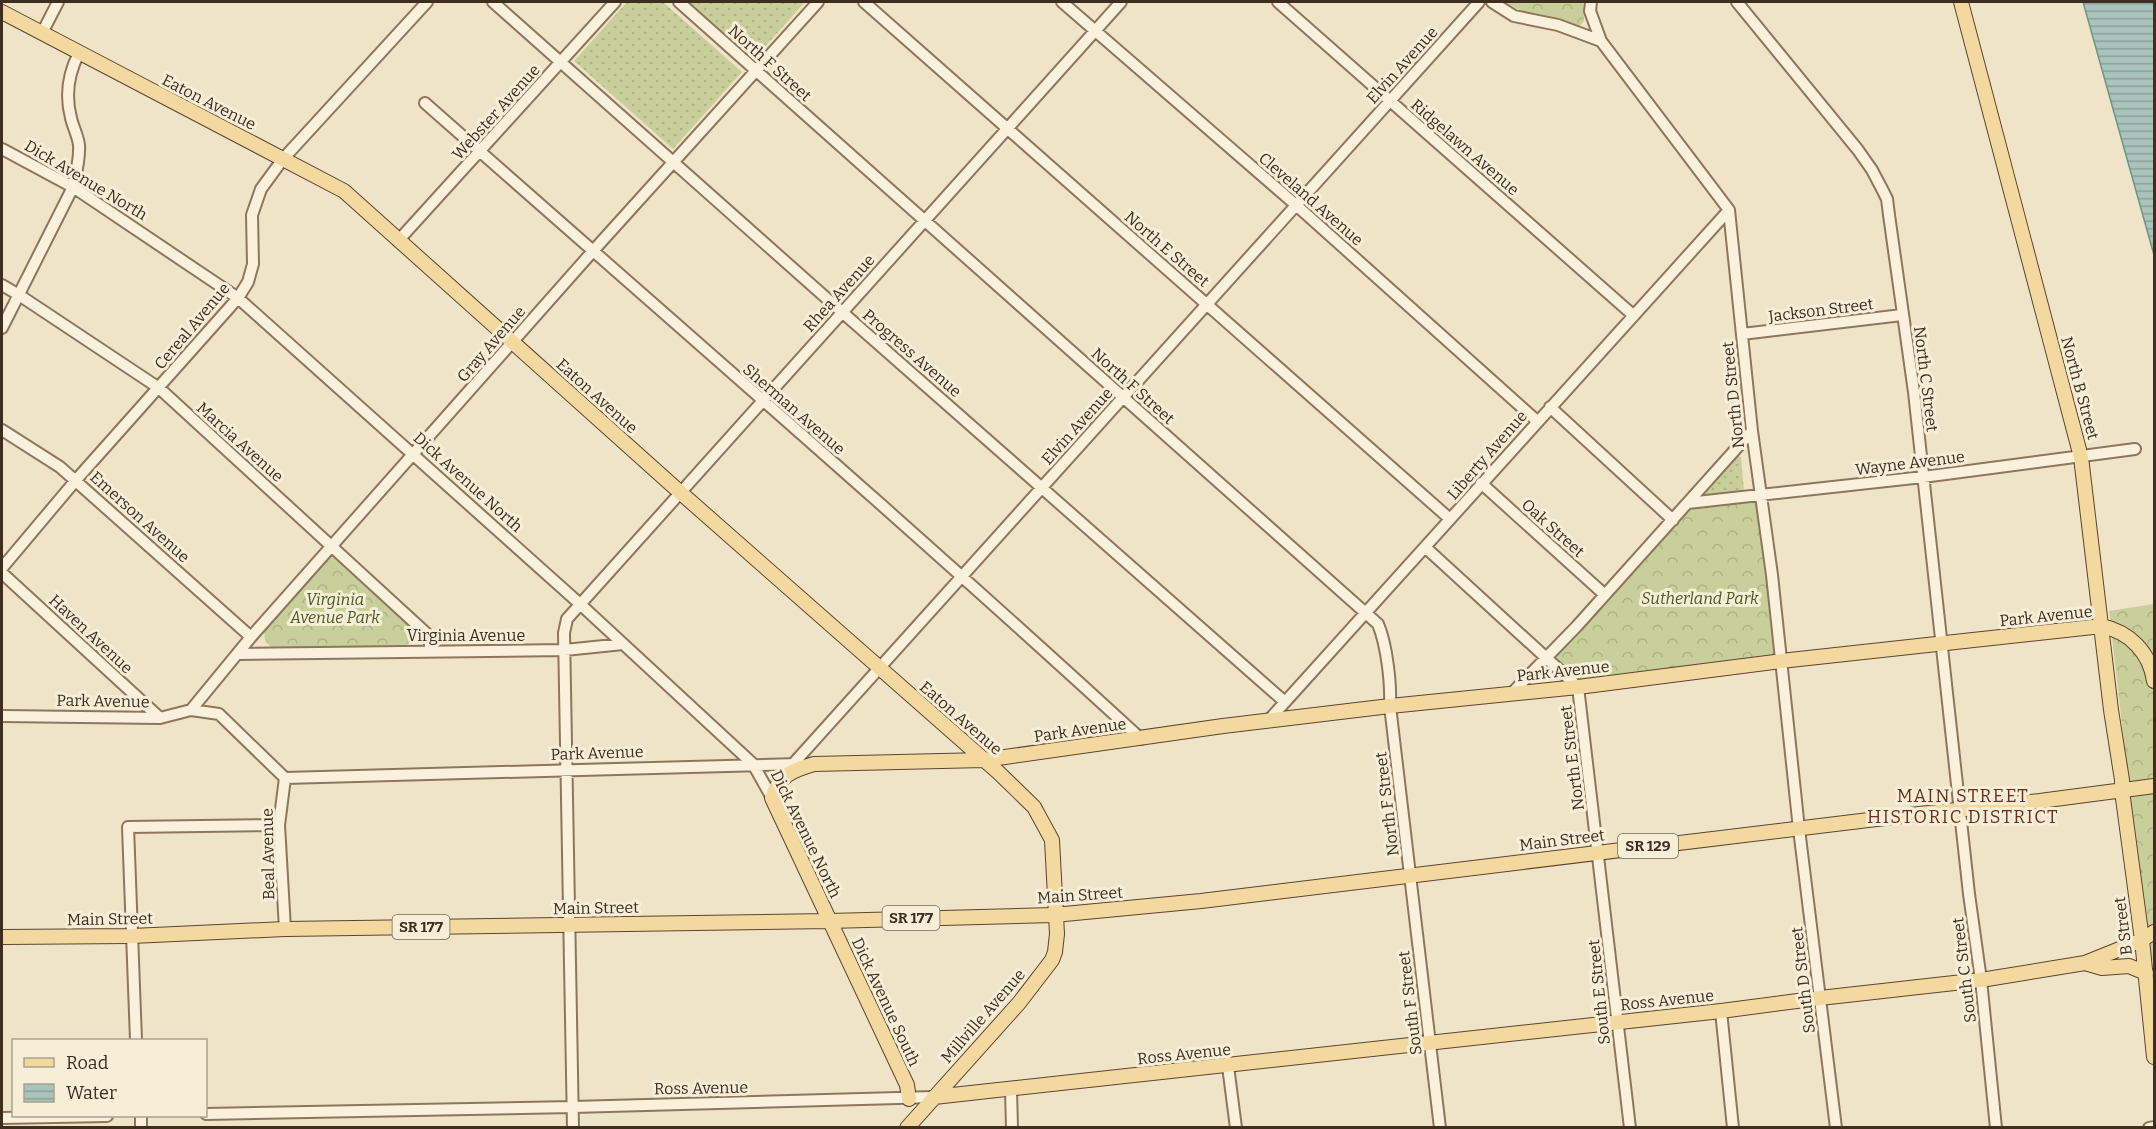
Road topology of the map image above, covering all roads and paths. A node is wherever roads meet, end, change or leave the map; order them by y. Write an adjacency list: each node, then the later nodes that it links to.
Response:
1 (58, 2): 18 (street)
2 (427, 2): 28 (street, Cereal Avenue)
3 (493, 2): 21 (street, Progress Avenue)
4 (615, 2): 21 (street, Webster Avenue)
5 (679, 2): 22 (street, North F Street)
6 (818, 2): 22 (street, Gray Avenue)
7 (864, 2): 25 (street, North E Street)
8 (1062, 2): 17 (street, Cleveland Avenue)
9 (1120, 2): 17 (street, Rhea Avenue)
10 (1278, 2): 23 (street, Ridgelawn Avenue)
11 (1479, 2): 23 (street, Elvin Avenue)
12 (1492, 2): 19 (street)
13 (1591, 2): 19 (street)
14 (1737, 2): 42 (street, North C Street)
15 (1961, 2): 55 (main road, North B Street)
16 (2, 12): 18 (main road, Eaton Avenue)
17 (1095, 30): 25 (street, Rhea Avenue); 31 (street, Cleveland Avenue)
18 (42, 33): 20 (main road, Eaton Avenue)
19 (1601, 41): 32 (street)
20 (79, 53): 28 (main road, Eaton Avenue); 30 (street)
21 (562, 60): 27 (street, Webster Avenue); 29 (street, Progress Avenue)
22 (756, 71): 29 (street, Gray Avenue); 33 (street, North F Street)
23 (1389, 100): 31 (street, Elvin Avenue); 41 (street, Ridgelawn Avenue)
24 (425, 103): 27 (street, Sherman Avenue)
25 (1006, 128): 33 (street, Rhea Avenue); 39 (street, North E Street)
26 (2, 149): 30 (street, Dick Avenue North)
27 (480, 152): 34 (street, Webster Avenue); 35 (street, Sherman Avenue)
28 (283, 159): 34 (main road, Eaton Avenue); 38 (street, Cereal Avenue)
29 (674, 161): 35 (street, Gray Avenue); 40 (street, Progress Avenue)
30 (73, 188): 37 (street); 38 (street, Dick Avenue North)
31 (1296, 206): 39 (street, Elvin Avenue); 50 (street, Cleveland Avenue)
32 (1728, 210): 41 (street, Liberty Avenue); 44 (street, North D Street)
33 (924, 221): 40 (street, Rhea Avenue); 47 (street, North F Street)
34 (398, 241): 45 (main road, Eaton Avenue)
35 (593, 251): 45 (street, Gray Avenue); 48 (street, Sherman Avenue)
36 (2, 285): 37 (street, Marcia Avenue)
37 (19, 295): 43 (street); 46 (street, Marcia Avenue)
38 (238, 298): 46 (street, Cereal Avenue); 54 (street, Dick Avenue North)
39 (1207, 304): 47 (street, Elvin Avenue); 63 (street, North E Street)
40 (842, 312): 48 (street, Rhea Avenue); 59 (street, Progress Avenue)
41 (1633, 315): 49 (street, Liberty Avenue)
42 (1902, 315): 44 (street, Jackson Street); 56 (street, North C Street)
43 (2, 328)
44 (1742, 334): 52 (street, North D Street)
45 (512, 342): 54 (street, Gray Avenue); 60 (main road, Eaton Avenue)
46 (159, 388): 57 (street, Cereal Avenue); 65 (street, Marcia Avenue)
47 (1122, 398): 59 (street, Elvin Avenue); 72 (street, North F Street)
48 (762, 401): 60 (street, Rhea Avenue); 69 (street, Sherman Avenue)
49 (1550, 406): 50 (street, Liberty Avenue); 64 (street)
50 (1537, 421): 58 (street, Liberty Avenue)
51 (2, 430): 57 (street, Emerson Avenue)
52 (1752, 431): 61 (street, North D Street); 62 (street)
53 (2135, 449): 55 (street, Wayne Avenue)
54 (413, 456): 65 (street, Gray Avenue); 71 (street, Dick Avenue North)
55 (2081, 457): 56 (street, Wayne Avenue); 73 (main road, North B Street)
56 (1923, 477): 61 (street, Wayne Avenue); 76 (street, North C Street)
57 (76, 480): 67 (street, Cereal Avenue); 74 (street, Emerson Avenue)
58 (1481, 483): 63 (street, Liberty Avenue); 70 (street, Oak Street)
59 (1042, 487): 69 (street, Elvin Avenue); 86 (street, Progress Avenue)
60 (681, 492): 71 (street, Rhea Avenue); 82 (main road, Eaton Avenue)
61 (1759, 494): 62 (street, Wayne Avenue); 81 (street, North D Street)
62 (1688, 503): 64 (street)
63 (1450, 519): 66 (street, Liberty Avenue)
64 (1673, 519): 70 (street)
65 (332, 546): 74 (street, Gray Avenue); 77 (street, Marcia Avenue)
66 (1425, 548): 72 (street, Liberty Avenue); 80 (street, North E Street)
67 (2, 568)
68 (2, 573): 90 (street, Haven Avenue)
69 (962, 575): 82 (street, Elvin Avenue); 92 (street, Sherman Avenue)
70 (1605, 595): 80 (street)
71 (580, 604): 75 (street, Dick Avenue North); 78 (street, Rhea Avenue)
72 (1366, 612): 86 (street, Liberty Avenue); 87 (street, North F Street)
73 (2102, 626): 76 (main road, Park Avenue); 83 (main road, Park Avenue); 100 (main road, North B Street)
74 (252, 637): 79 (street, Gray Avenue)
75 (622, 644): 78 (street, Virginia Avenue); 94 (street, Dick Avenue North)
76 (1941, 645): 81 (main road, Park Avenue); 102 (street, North C Street)
77 (430, 650): 78 (street, Virginia Avenue); 79 (street, Virginia Avenue)
78 (565, 650): 97 (street, Rhea Avenue)
79 (237, 654): 88 (street, Gray Avenue)
80 (1547, 657): 84 (street, North E Street); 85 (street)
81 (1780, 661): 84 (main road, Park Avenue); 104 (street, North D Street)
82 (879, 667): 93 (main road, Eaton Avenue); 95 (street, Elvin Avenue)
83 (2154, 681)
84 (1578, 687): 85 (main road, Park Avenue); 105 (street, North E Street)
85 (1512, 693): 87 (main road, Park Avenue)
86 (1285, 702): 91 (street, Liberty Avenue)
87 (1390, 706): 91 (main road, Park Avenue); 106 (street, North F Street)
88 (191, 710): 90 (street, Park Avenue); 98 (street, Park Avenue)
89 (2, 716): 90 (street, Park Avenue)
90 (160, 718)
91 (1268, 721): 92 (main road, Park Avenue)
92 (1141, 739): 93 (main road, Park Avenue)
93 (984, 760): 96 (main road, Park Avenue); 107 (main road, Eaton Avenue)
94 (753, 764): 95 (street, Park Avenue); 97 (street, Park Avenue); 101 (street, Dick Avenue North)
95 (793, 764): 96 (street, Park Avenue)
96 (814, 764): 101 (main road)
97 (567, 770): 98 (street, Park Avenue); 109 (street, Rhea Avenue)
98 (285, 778): 103 (street, Beal Avenue)
99 (2154, 786): 100 (main road, Main Street / SR 129)
100 (2122, 791): 102 (main road, Main Street / SR 129); 114 (main road, B Street)
101 (772, 798): 108 (main road, Dick Avenue North)
102 (1960, 810): 104 (main road, Main Street / SR 129); 117 (street, South C Street)
103 (279, 825): 110 (street, Beal Avenue); 112 (street)
104 (1798, 829): 105 (main road, Main Street / SR 129); 118 (street, South D Street)
105 (1598, 853): 106 (main road, Main Street / SR 129); 120 (street, South E Street)
106 (1411, 876): 107 (main road, Main Street / SR 129); 122 (street, South F Street)
107 (1054, 915): 108 (main road, Main Street / SR 177); 126 (main road, Millville Avenue)
108 (829, 921): 109 (main road, Main Street / SR 177); 127 (main road, Dick Avenue South)
109 (570, 925): 110 (main road, Main Street / SR 177); 128 (street, Rhea Avenue)
110 (285, 930): 112 (main road, Main Street / SR 177)
111 (2154, 932): 114 (main road, Ross Avenue)
112 (132, 936): 113 (main road, Main Street / SR 177); 121 (street)
113 (2, 937)
114 (2142, 940): 115 (main road, Ross Avenue); 116 (main road, B Street)
115 (2085, 963): 116 (main road); 117 (main road, Ross Avenue)
116 (2145, 973): 123 (main road, B Street)
117 (1981, 980): 118 (main road, Ross Avenue); 141 (street, South C Street)
118 (1820, 998): 119 (main road, Ross Avenue); 140 (street, South D Street)
119 (1721, 1011): 120 (main road, Ross Avenue); 139 (street)
120 (1617, 1022): 122 (main road, Ross Avenue); 138 (street, South E Street)
121 (136, 1039)
122 (1431, 1042): 124 (main road, Ross Avenue); 137 (street, South F Street)
123 (2154, 1058)
124 (1228, 1066): 125 (main road, Ross Avenue); 136 (street)
125 (1011, 1090): 126 (main road, Ross Avenue); 135 (street)
126 (934, 1097): 127 (street, Ross Avenue); 134 (main road, Millville Avenue)
127 (909, 1099): 128 (street, Ross Avenue)
128 (573, 1107): 129 (street, Ross Avenue); 133 (street, Rhea Avenue)
129 (207, 1114)
130 (54, 1117): 131 (street)
131 (2, 1118)
132 (2154, 1127): 142 (street)
133 (573, 1128)
134 (907, 1128)
135 (1012, 1128)
136 (1236, 1128)
137 (1440, 1128)
138 (1630, 1128)
139 (1733, 1128)
140 (1836, 1128)
141 (1996, 1128)
142 (2149, 1128)

